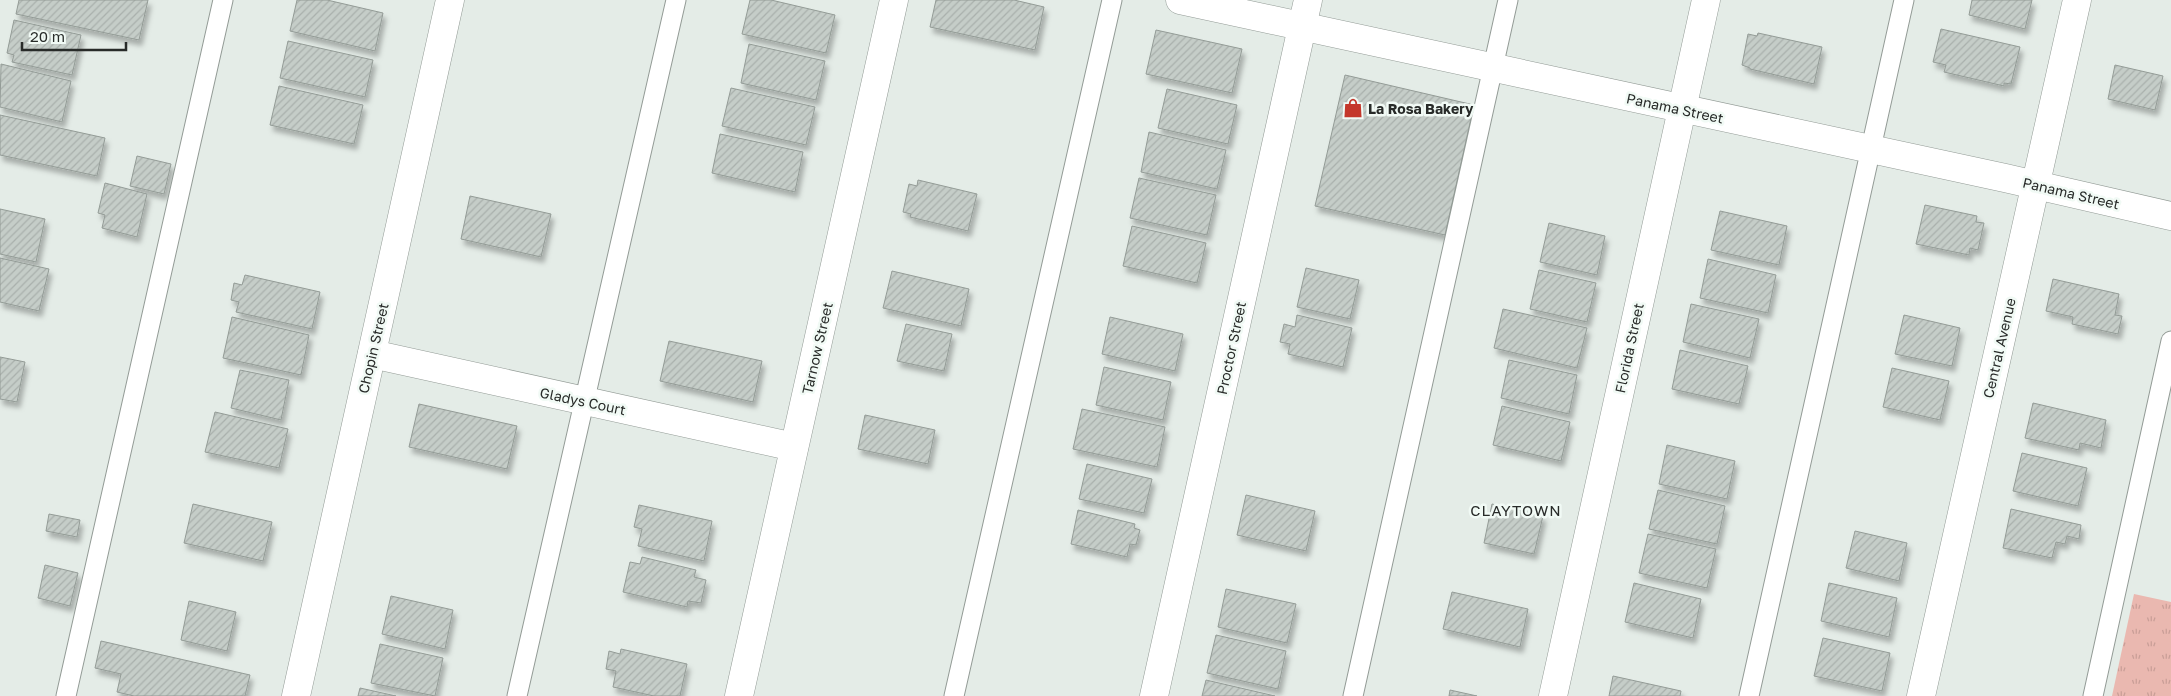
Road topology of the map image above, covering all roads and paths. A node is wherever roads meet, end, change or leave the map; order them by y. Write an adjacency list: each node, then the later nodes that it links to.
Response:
1 (223, 0): 21 (lane)
2 (450, 0): 18 (street, Chopin Street)
3 (676, 0): 19 (lane)
4 (894, 0): 20 (street, Tarnow Street)
5 (1112, 0): 25 (lane)
6 (1180, 0): 11 (street, Panama Street)
7 (1508, 0): 12 (lane)
8 (1706, 0): 13 (street, Florida Street)
9 (1904, 0): 14 (lane)
10 (2077, 0): 15 (street, Central Avenue)
11 (1305, 13): 12 (street, Panama Street); 26 (street, Proctor Street)
12 (1492, 68): 13 (street, Panama Street); 27 (lane)
13 (1682, 109): 14 (street, Panama Street); 28 (street, Florida Street)
14 (1871, 149): 15 (street, Panama Street); 29 (lane)
15 (2035, 184): 16 (street, Panama Street); 30 (street, Central Avenue)
16 (2171, 216)
17 (2171, 341): 31 (lane)
18 (372, 354): 19 (street, Gladys Court); 22 (street, Chopin Street)
19 (584, 401): 20 (street, Gladys Court); 23 (lane)
20 (794, 447): 24 (street, Tarnow Street)
21 (66, 696)
22 (296, 696)
23 (517, 696)
24 (739, 696)
25 (954, 696)
26 (1154, 696)
27 (1353, 696)
28 (1553, 696)
29 (1749, 696)
30 (1922, 696)
31 (2093, 696)

